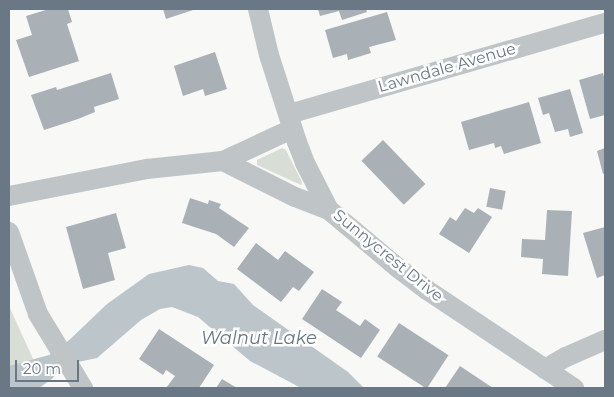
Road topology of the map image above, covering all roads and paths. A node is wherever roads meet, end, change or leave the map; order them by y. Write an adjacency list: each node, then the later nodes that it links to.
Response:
1 (258, 9): 3 (street, Sunnycrest Drive)
2 (605, 23): 3 (street, Lawndale Avenue)
3 (290, 121): 4 (street, Lawndale Avenue); 6 (street, Sunnycrest Drive)
4 (223, 161): 5 (street, Lawndale Avenue); 6 (street)
5 (9, 196)
6 (329, 210): 9 (street, Sunnycrest Drive)
7 (9, 232): 10 (street)
8 (605, 340): 9 (street)
9 (545, 370): 11 (street, Sunnycrest Drive)
10 (81, 386)
11 (574, 388)

